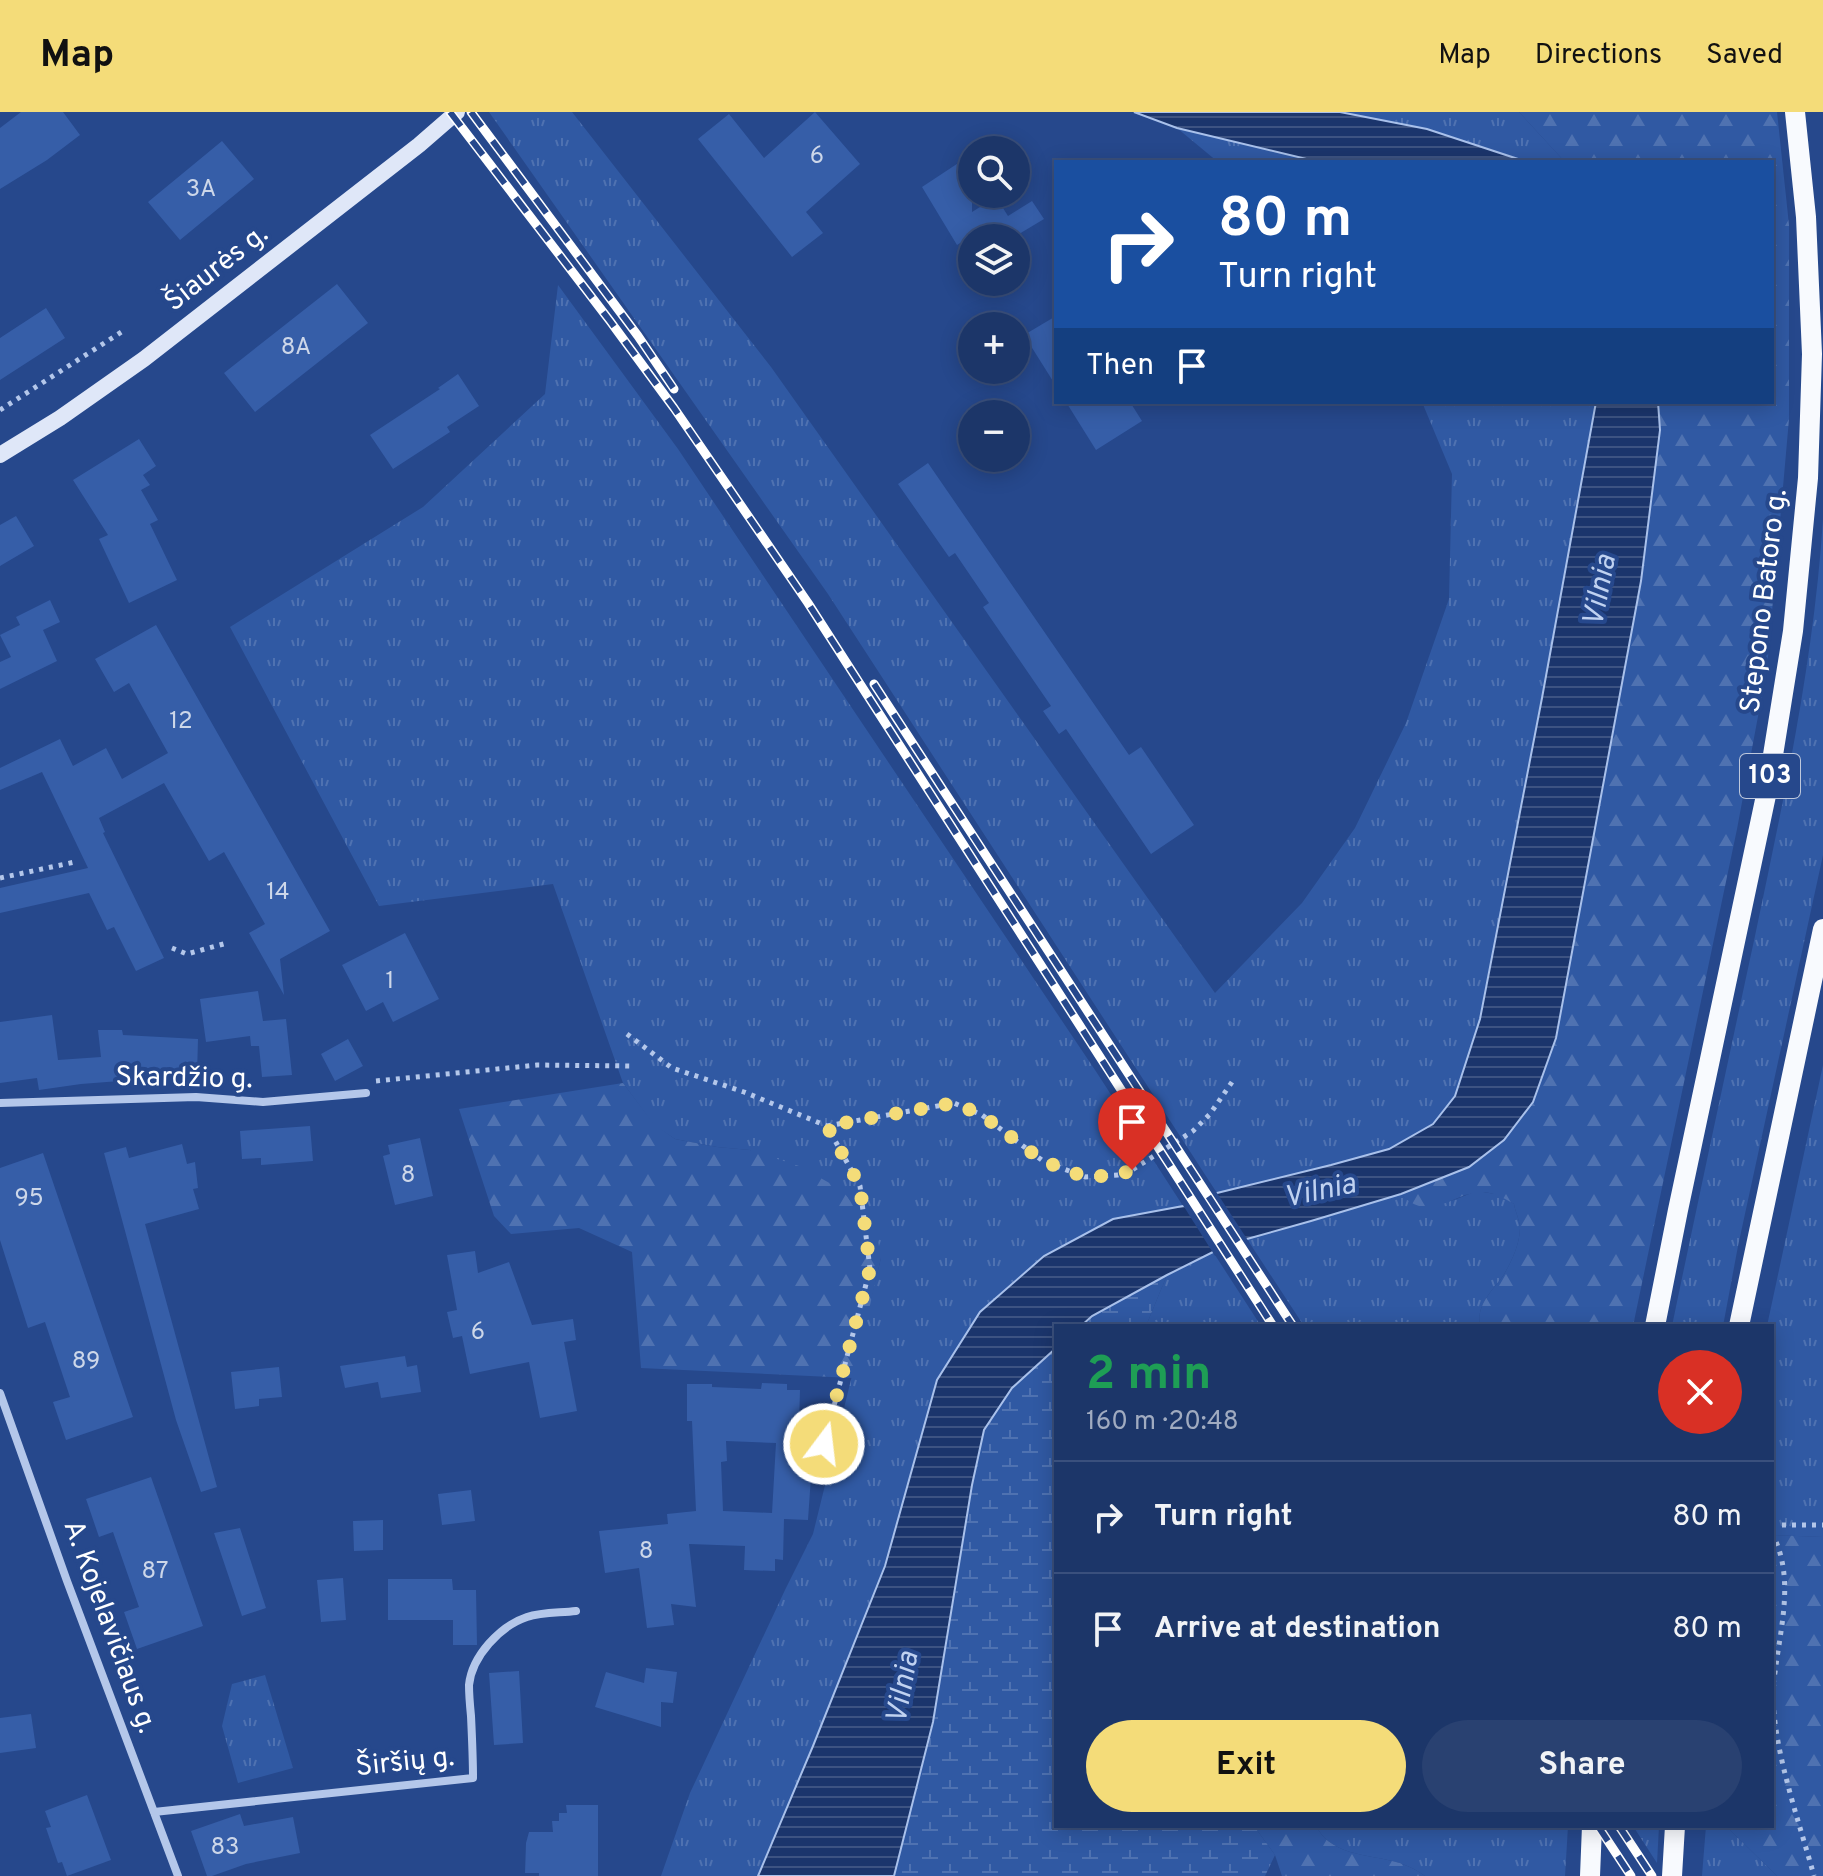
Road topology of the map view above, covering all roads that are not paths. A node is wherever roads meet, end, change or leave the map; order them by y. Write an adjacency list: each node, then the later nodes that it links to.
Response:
1 (457, 112): 3 (main road, Šiaurės g.)
2 (1795, 112): 7 (main road, Stepono Batoro g. / 103)
3 (0, 455)
4 (1823, 929): 8 (main road)
5 (366, 1093): 6 (street, Skardžio g.)
6 (0, 1103)
7 (1655, 1324)
8 (1739, 1324)
9 (0, 1393): 11 (street, A. Kojelavičiaus g.)
10 (576, 1611): 11 (street, Širšių g.)
11 (154, 1812): 14 (street, A. Kojelavičiaus g.)
12 (1592, 1828): 15 (main road)
13 (1675, 1828): 16 (main road)
14 (178, 1876)
15 (1590, 1876)
16 (1672, 1876)

